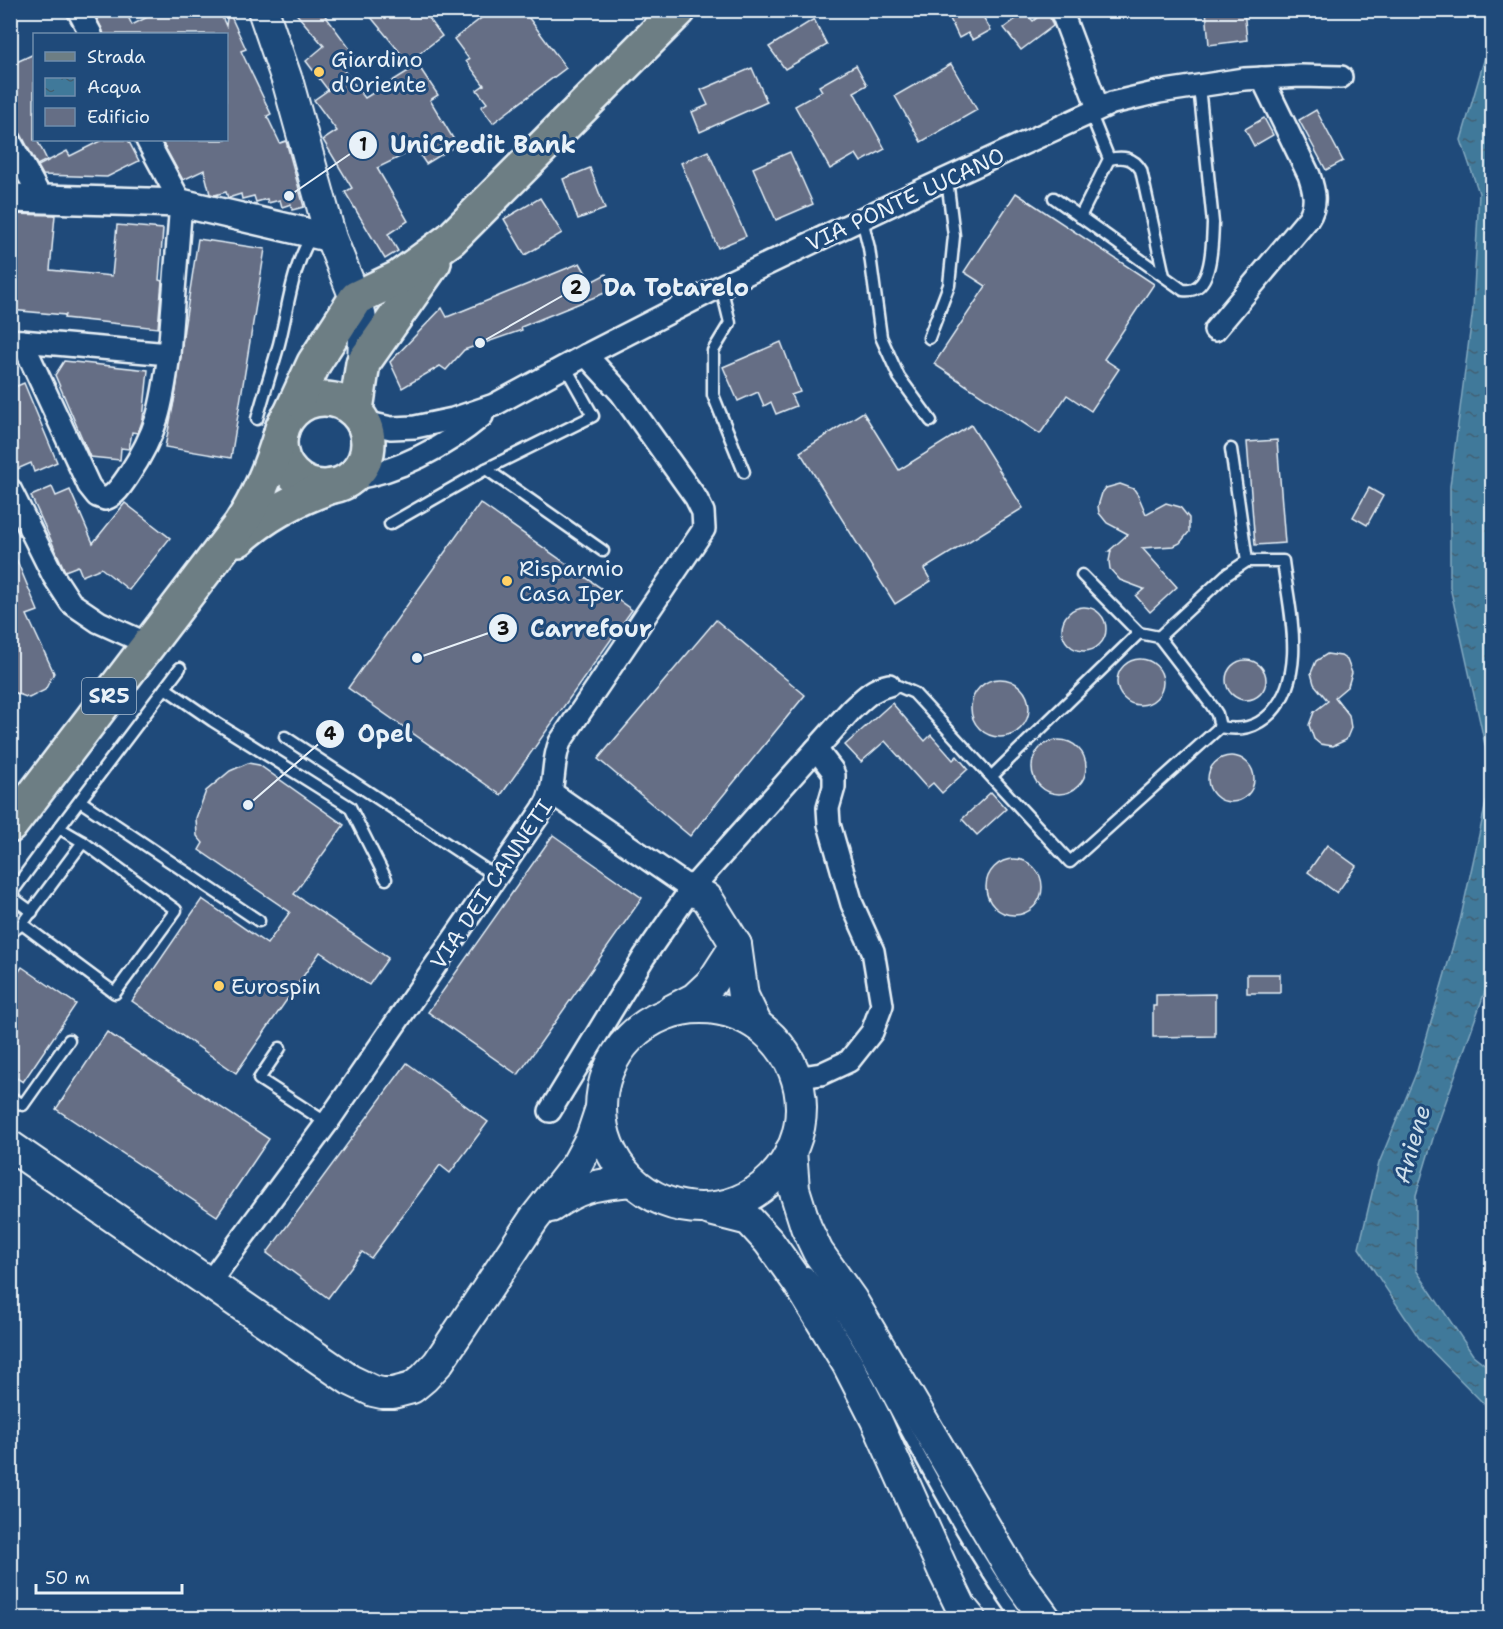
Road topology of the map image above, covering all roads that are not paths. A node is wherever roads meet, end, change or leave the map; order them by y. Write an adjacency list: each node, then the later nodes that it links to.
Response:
1 (78, 10): 5 (street)
2 (263, 10): 20 (main road)
3 (680, 10): 21 (main road)
4 (1061, 10): 9 (street)
5 (90, 33)
6 (1341, 77): 7 (street, VIA PONTE LUCANO)
7 (1262, 78): 8 (street, VIA PONTE LUCANO); 25 (street)
8 (1199, 86): 9 (street, VIA PONTE LUCANO); 22 (lane)
9 (1094, 110): 12 (lane); 13 (street, VIA PONTE LUCANO)
10 (10, 141): 15 (street)
11 (148, 141): 17 (street)
12 (1109, 159): 18 (lane); 22 (lane)
13 (947, 179): 19 (street, VIA PONTE LUCANO); 26 (lane)
14 (10, 198): 15 (street)
15 (41, 198): 17 (street)
16 (1054, 198): 18 (lane)
17 (181, 203): 20 (street); 28 (street)
18 (1080, 217): 22 (lane)
19 (862, 219): 23 (street, VIA PONTE LUCANO); 35 (lane)
20 (322, 236): 24 (main road); 34 (lane)
21 (451, 239): 24 (main road); 30 (main road)
22 (1164, 276)
23 (721, 286): 29 (street, VIA PONTE LUCANO); 38 (lane)
24 (356, 298): 30 (main road); 34 (main road)
25 (1215, 330)
26 (929, 338)
27 (16, 341): 28 (street); 28 (street)
28 (170, 354)
29 (586, 355): 31 (street, VIA PONTE LUCANO); 56 (street, VIA DEI CANNETI)
30 (363, 363): 33 (main road)
31 (565, 366): 32 (street, VIA PONTE LUCANO); 37 (lane)
32 (494, 405): 33 (street, VIA PONTE LUCANO); 39 (street, VIA PONTE LUCANO)
33 (360, 416): 34 (main road); 39 (main road)
34 (276, 420): 39 (main road); 44 (main road)
35 (931, 421)
36 (1231, 449): 43 (lane)
37 (486, 468): 41 (lane); 42 (lane)
38 (744, 472)
39 (341, 483): 44 (main road)
40 (10, 489): 48 (street)
41 (390, 524)
42 (603, 551)
43 (1247, 561): 47 (lane); 52 (lane)
44 (210, 567): 48 (main road, SR5)
45 (1082, 575): 46 (lane)
46 (1139, 633): 47 (lane); 55 (lane)
47 (1159, 637): 52 (lane)
48 (148, 644): 58 (main road, SR5)
49 (180, 668): 51 (lane)
50 (889, 685): 54 (street); 55 (lane)
51 (165, 688): 57 (lane); 62 (lane)
52 (1220, 727): 55 (lane)
53 (285, 737): 61 (lane)
54 (816, 749): 63 (street); 74 (street)
55 (992, 776)
56 (552, 792): 61 (street, VIA DEI CANNETI); 63 (street)
57 (80, 801): 59 (lane); 66 (lane)
58 (10, 826)
59 (59, 828): 60 (lane); 64 (lane)
60 (83, 842): 65 (lane); 67 (lane)
61 (497, 877): 78 (street, VIA DEI CANNETI)
62 (386, 879)
63 (692, 889): 69 (main road); 76 (street)
64 (10, 896): 65 (lane)
65 (32, 912): 67 (lane)
66 (259, 921)
67 (22, 924): 68 (lane)
68 (10, 933)
69 (736, 945): 70 (main road); 71 (main road)
70 (659, 1017): 71 (main road); 77 (main road)
71 (757, 1025): 74 (main road)
72 (69, 1040): 75 (lane)
73 (280, 1048): 78 (lane)
74 (808, 1076): 80 (main road)
75 (10, 1097)
76 (550, 1111)
77 (600, 1111): 81 (main road); 83 (main road)
78 (327, 1123): 85 (street, VIA DEI CANNETI)
79 (10, 1146): 85 (main road)
80 (791, 1150): 82 (main road); 88 (main road)
81 (632, 1181): 82 (main road); 83 (main road)
82 (701, 1208): 84 (main road)
83 (534, 1219): 85 (main road)
84 (749, 1220): 86 (main road); 87 (lane)
85 (209, 1283)
86 (970, 1618)
87 (1018, 1618)
88 (1045, 1618)

